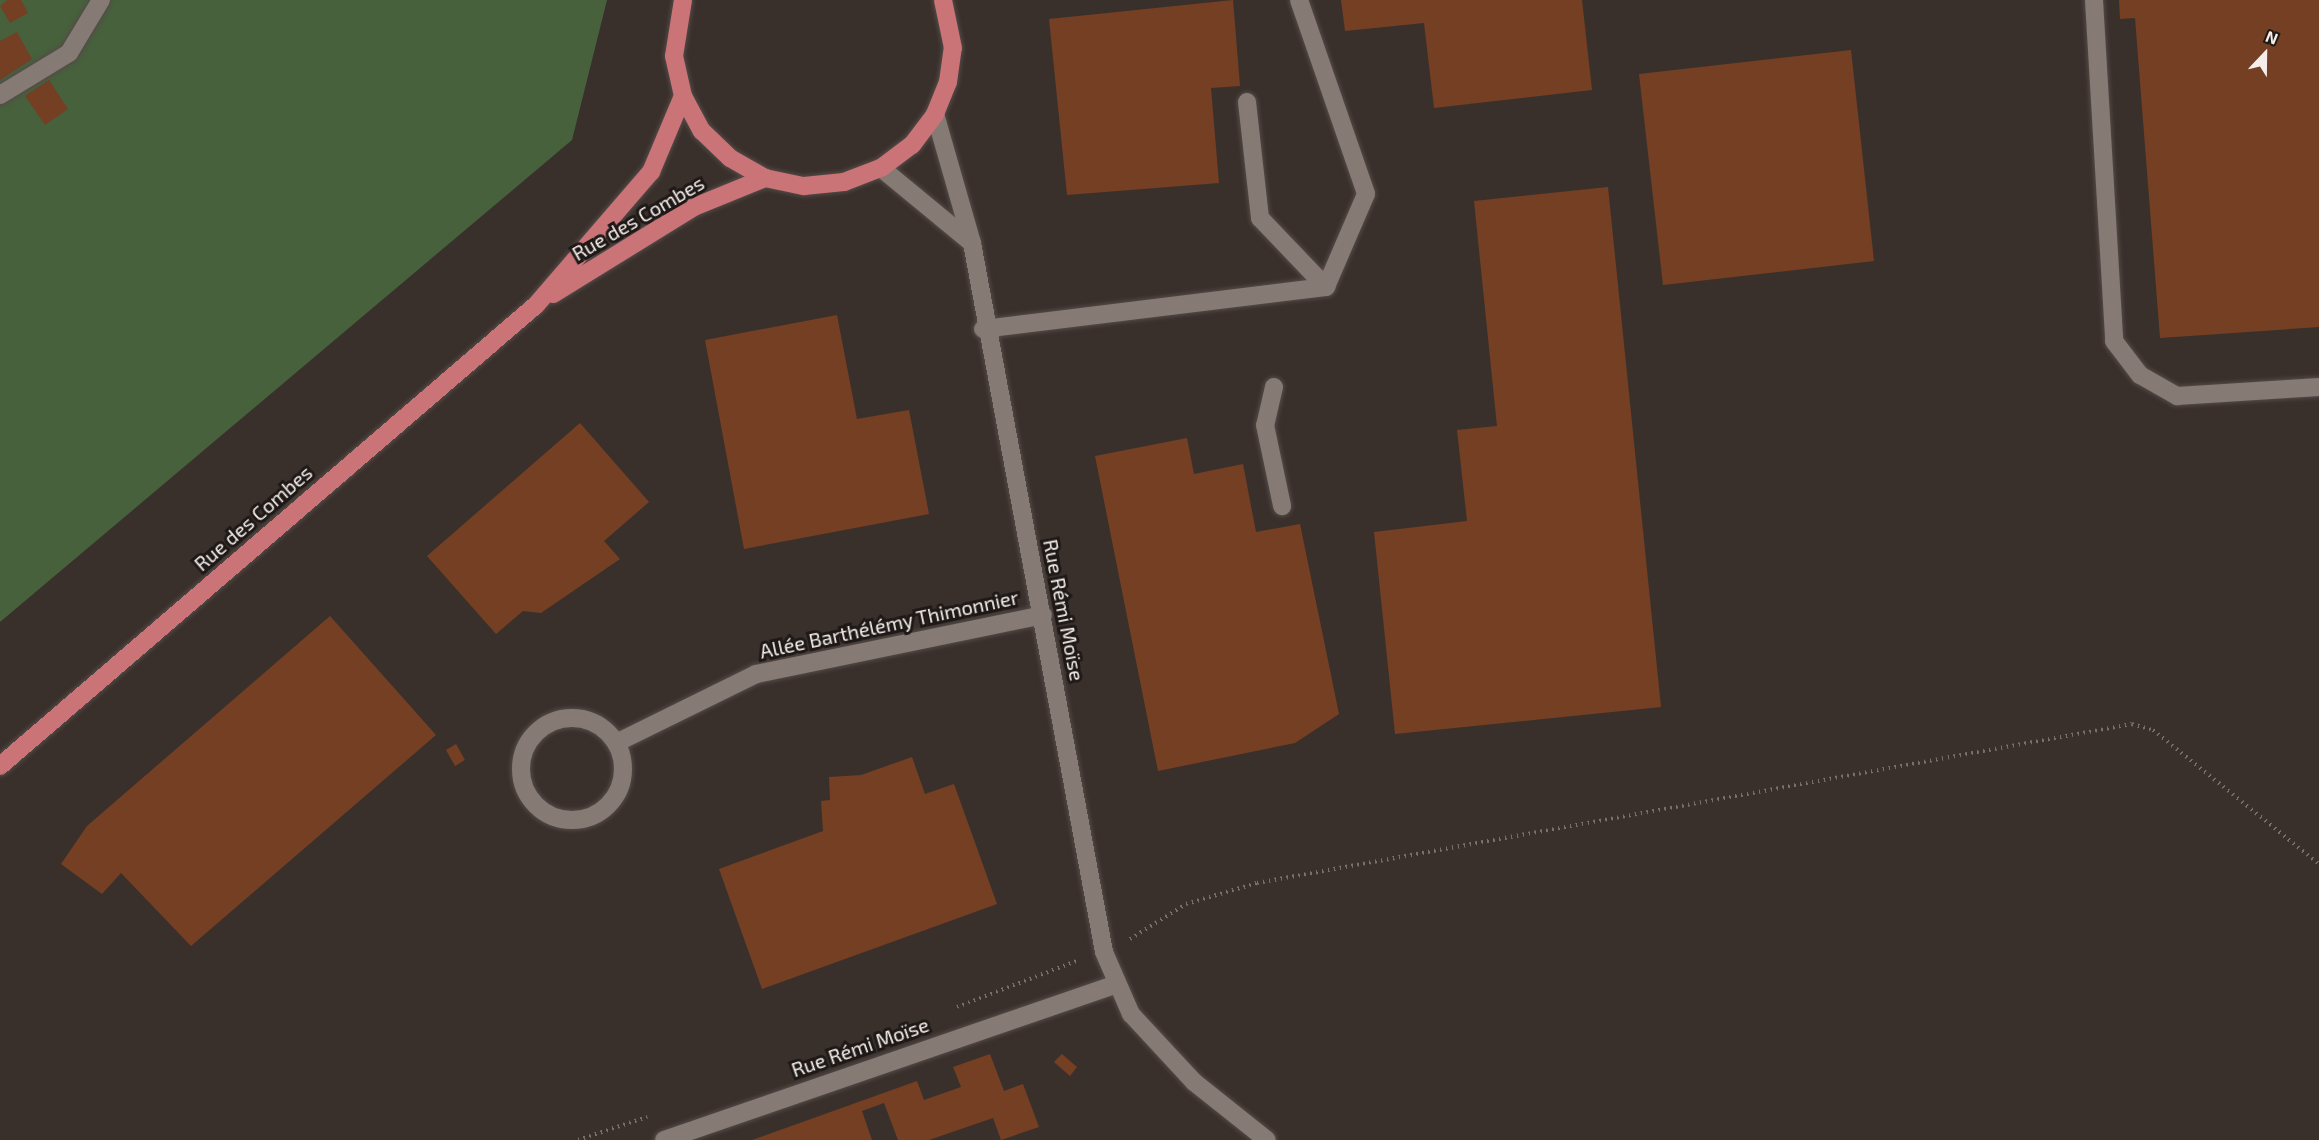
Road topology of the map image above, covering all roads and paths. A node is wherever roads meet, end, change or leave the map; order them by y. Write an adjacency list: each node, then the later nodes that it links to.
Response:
1 (101, 0): 6 (street)
2 (683, 0): 7 (main road)
3 (1299, 0): 13 (street)
4 (2094, 0): 17 (street)
5 (949, 5): 9 (main road)
6 (0, 95)
7 (682, 96): 11 (main road); 14 (main road, Rue des Combes)
8 (1247, 102): 13 (street)
9 (935, 114): 10 (main road); 12 (street, Rue Rémi Moïse)
10 (881, 168): 11 (main road); 12 (street)
11 (765, 178): 14 (main road, Rue des Combes)
12 (972, 243): 15 (street, Rue Rémi Moïse)
13 (1326, 287): 15 (street)
14 (536, 305): 21 (main road, Rue des Combes)
15 (984, 329): 19 (street, Rue Rémi Moïse)
16 (1274, 387): 18 (street)
17 (2319, 387)
18 (1282, 506)
19 (1043, 615): 20 (street, Allée Barthélémy Thimonnier); 23 (street, Rue Rémi Moïse)
20 (616, 743): 20 (street)
21 (0, 766)
22 (2319, 864): 23 (path)
23 (1104, 952): 24 (street, Rue Rémi Moïse)
24 (1117, 984): 25 (street, Rue Rémi Moïse); 27 (street, Rue Rémi Moïse)
25 (701, 1134): 26 (street, Rue Rémi Moïse)
26 (664, 1140)
27 (1267, 1140)

